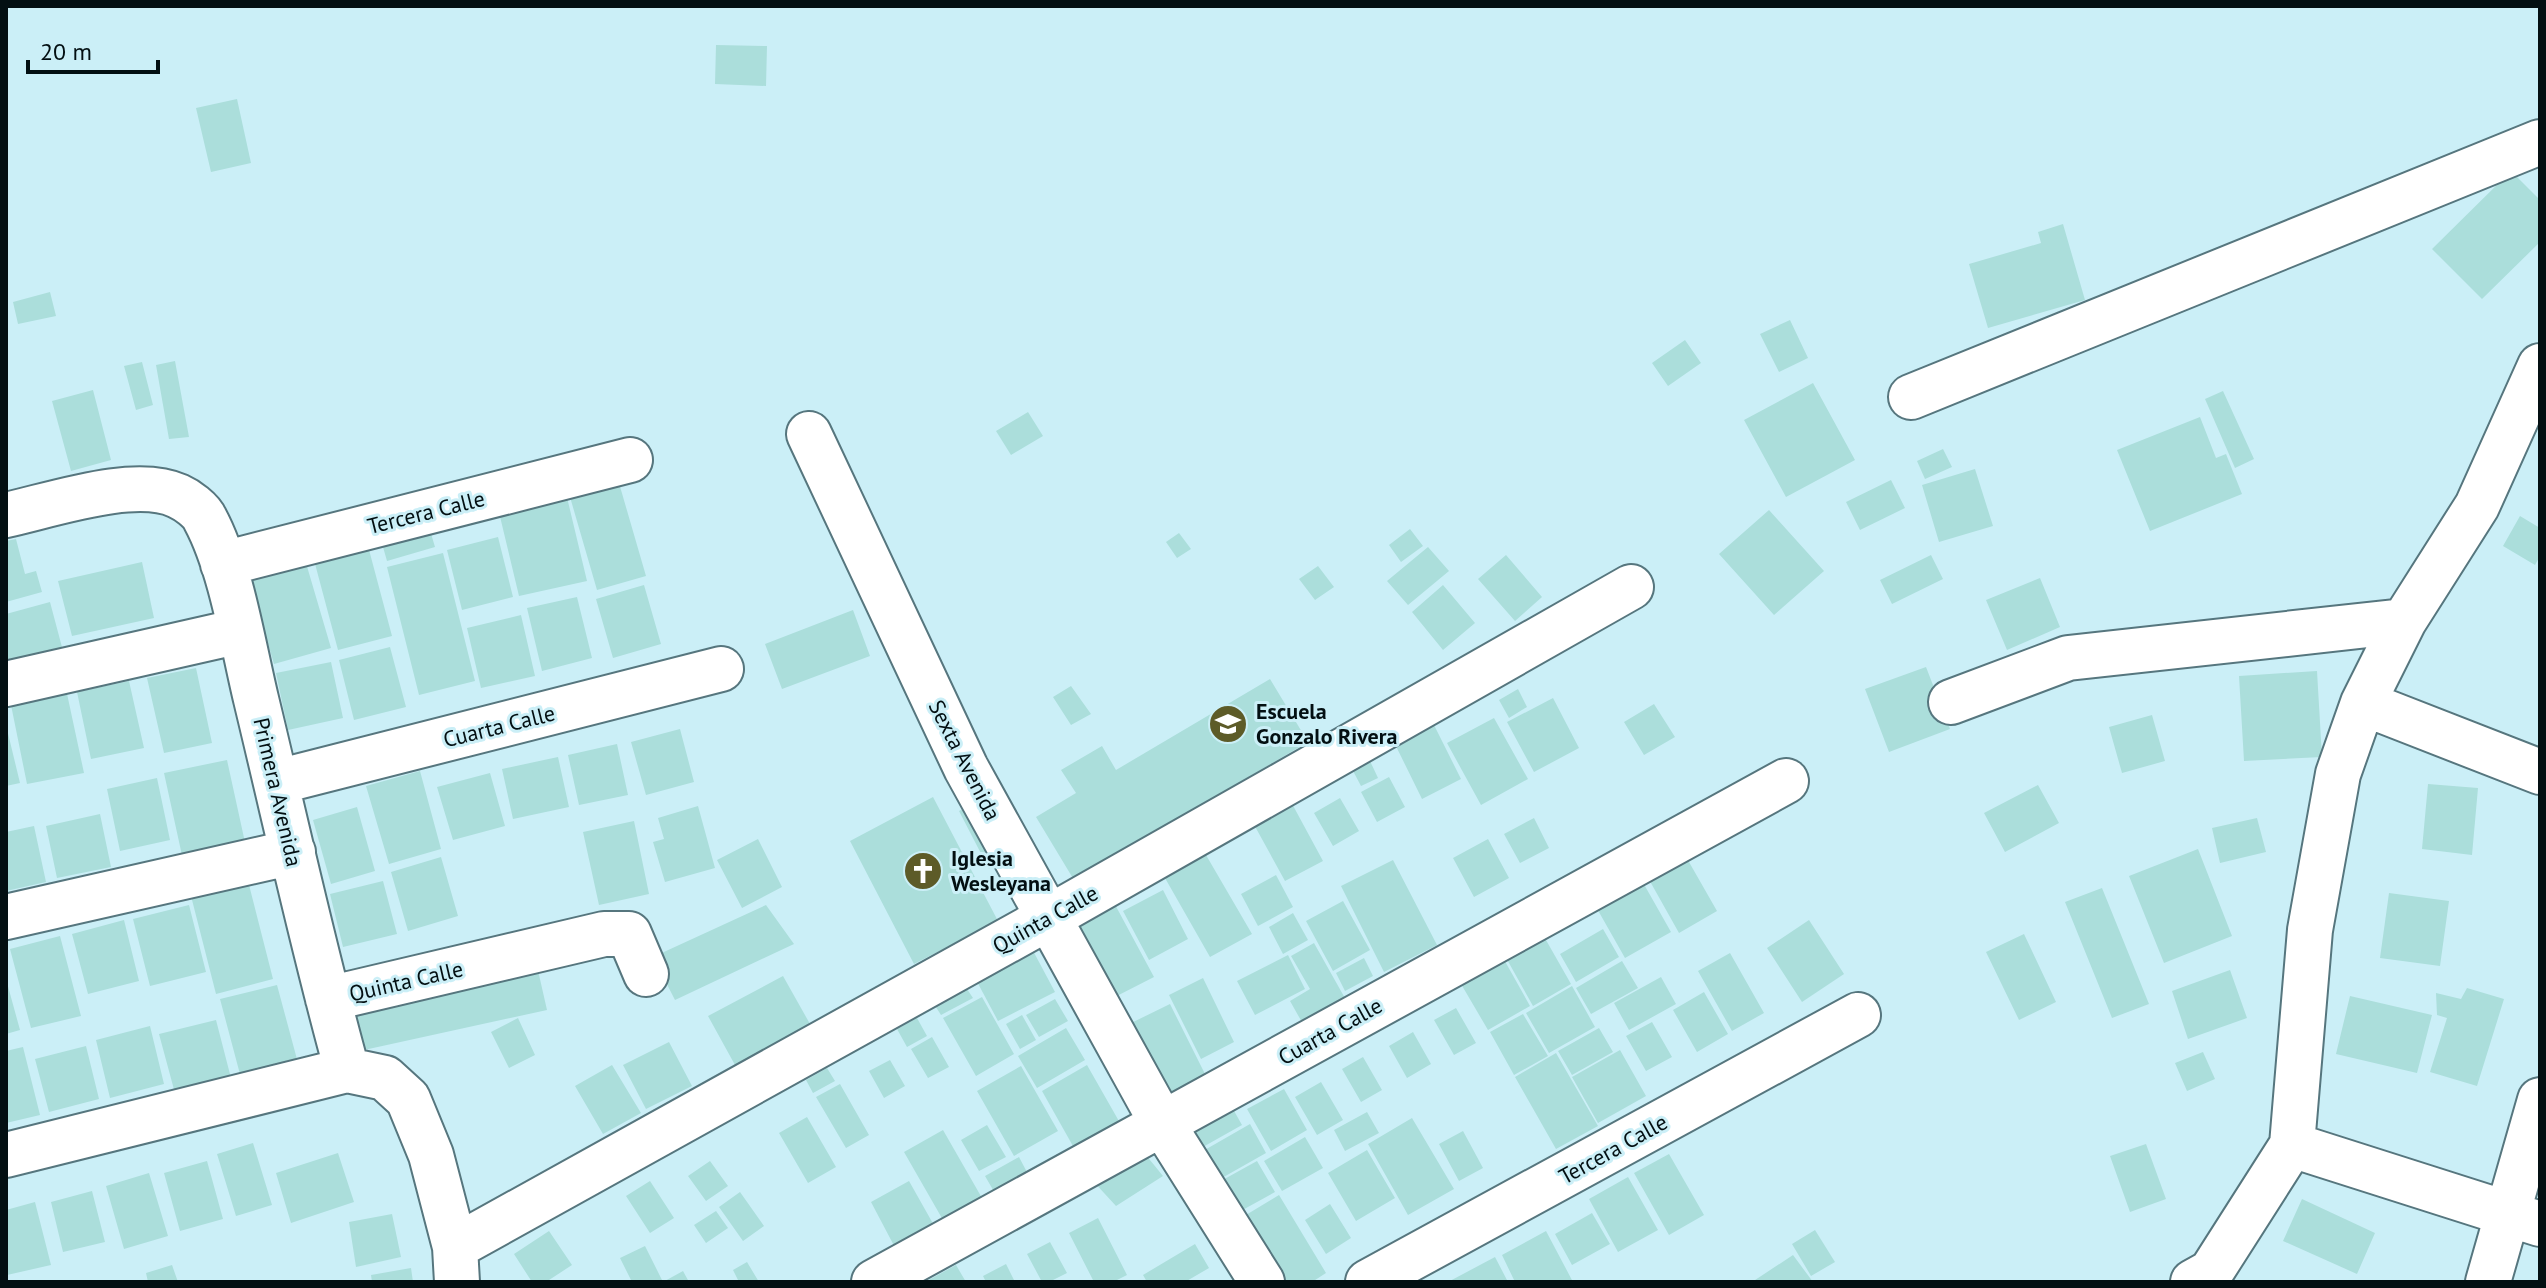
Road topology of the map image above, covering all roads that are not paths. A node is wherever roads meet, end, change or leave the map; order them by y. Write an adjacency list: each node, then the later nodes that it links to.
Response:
1 (2540, 142): 3 (street)
2 (2540, 366): 9 (street)
3 (1911, 397)
4 (809, 434): 20 (street, Sexta Avenida)
5 (630, 460): 7 (street, Tercera Calle)
6 (6, 515): 7 (street, Primera Avenida)
7 (223, 564): 10 (street, Primera Avenida)
8 (1631, 587): 20 (street, Quinta Calle)
9 (2404, 621): 13 (street); 14 (street)
10 (240, 631): 12 (street); 17 (street, Primera Avenida)
11 (721, 669): 17 (street, Cuarta Calle)
12 (6, 684)
13 (1951, 702)
14 (2363, 703): 15 (street); 27 (street)
15 (2540, 772)
16 (1786, 781): 26 (street, Cuarta Calle)
17 (277, 782): 18 (street, Primera Avenida)
18 (293, 852): 19 (street); 22 (street, Primera Avenida)
19 (6, 917)
20 (1048, 918): 26 (street, Sexta Avenida); 30 (street, Quinta Calle)
21 (646, 974): 22 (street, Quinta Calle)
22 (328, 999): 24 (street, Primera Avenida)
23 (1858, 1015): 33 (street, Tercera Calle)
24 (347, 1070): 28 (street); 30 (street)
25 (2540, 1100): 29 (street)
26 (1162, 1123): 31 (street, Cuarta Calle); 32 (street, Sexta Avenida)
27 (2292, 1145): 29 (street); 34 (street)
28 (6, 1155)
29 (2523, 1218): 35 (street)
30 (456, 1265)
31 (874, 1282)
32 (1262, 1282)
33 (1368, 1282)
34 (2193, 1282)
35 (2488, 1282)

